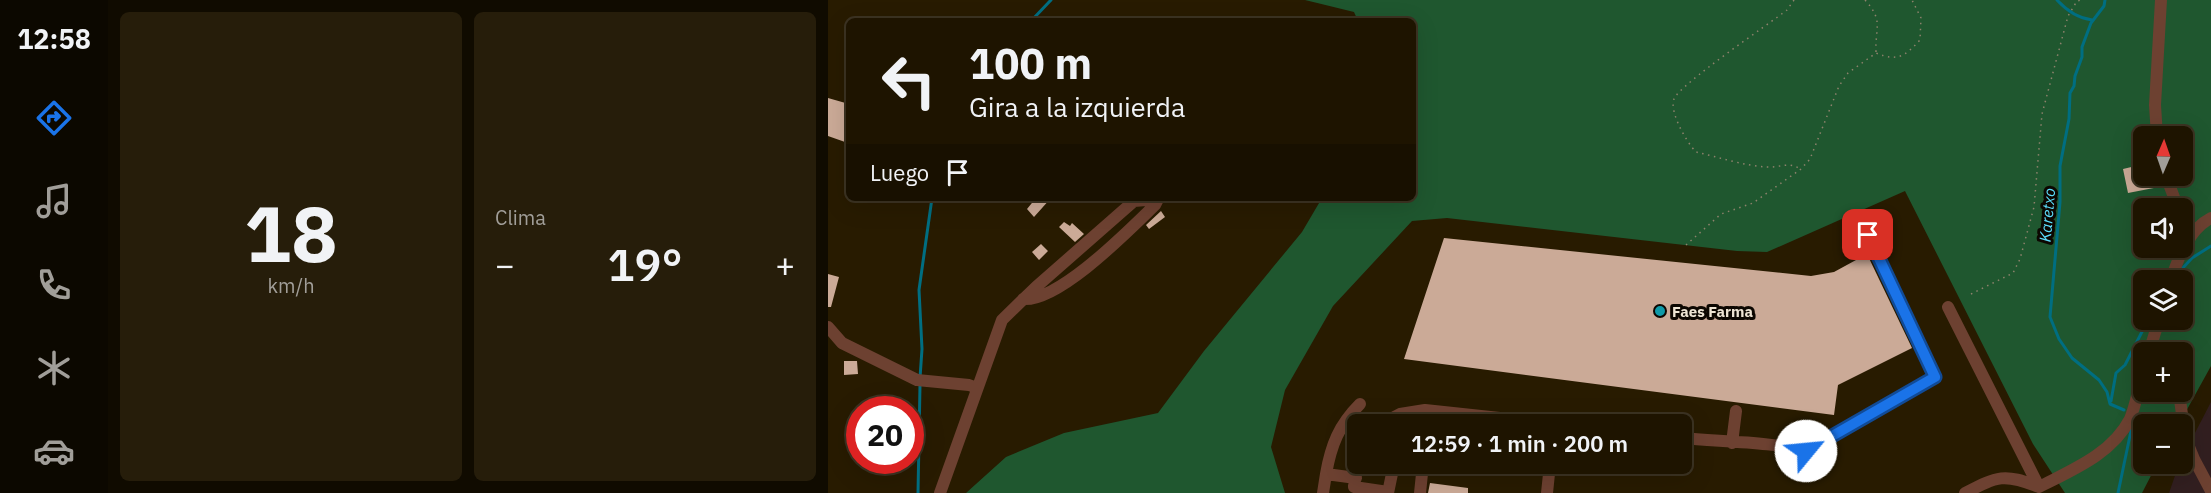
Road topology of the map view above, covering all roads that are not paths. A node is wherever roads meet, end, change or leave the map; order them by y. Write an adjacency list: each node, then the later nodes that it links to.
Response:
1 (2161, 0): 2 (street)
2 (2156, 126)
3 (1134, 201): 8 (street)
4 (1157, 201): 8 (street)
5 (2211, 218): 7 (street)
6 (1868, 235): 19 (street)
7 (2193, 235)
8 (1023, 299): 11 (street)
9 (1948, 307): 25 (street)
10 (828, 327): 11 (street)
11 (977, 388): 28 (street)
12 (2135, 402): 25 (street)
13 (2180, 402): 26 (street)
14 (1360, 404): 20 (street)
15 (1736, 411): 19 (street)
16 (1400, 414): 17 (street)
17 (1463, 414)
18 (1692, 439): 19 (street)
19 (1732, 443)
20 (1326, 474): 24 (street); 29 (street)
21 (1392, 474): 27 (street)
22 (1422, 474): 30 (street)
23 (1549, 474): 31 (street)
24 (1354, 486): 27 (street)
25 (2039, 487): 32 (street)
26 (2211, 491)
27 (1388, 492)
28 (940, 493)
29 (1323, 493)
30 (1420, 493)
31 (1547, 493)
32 (1965, 493)

